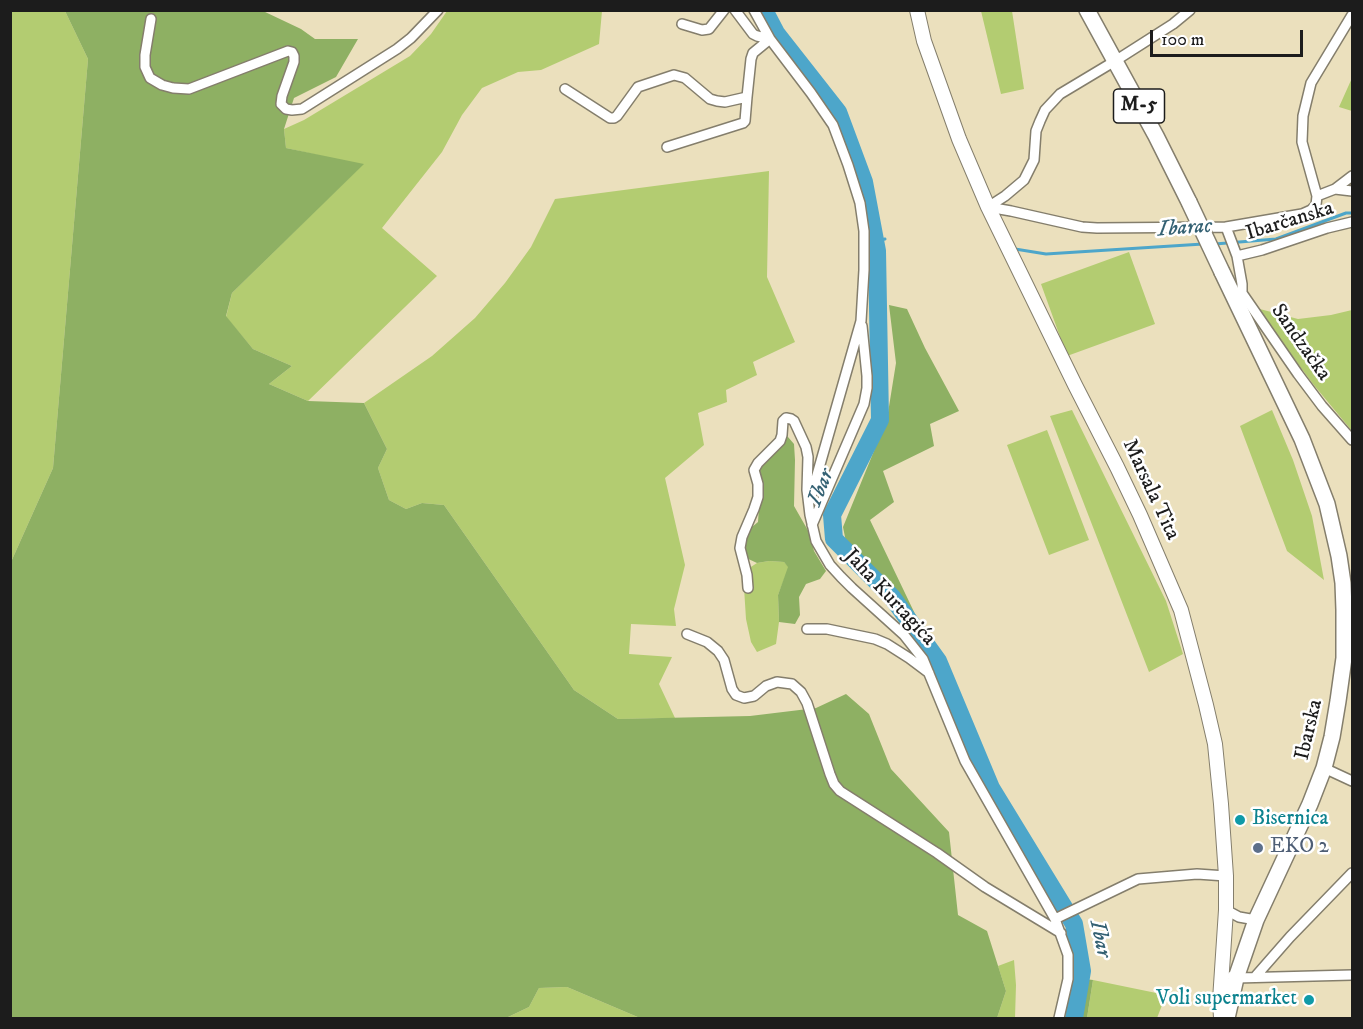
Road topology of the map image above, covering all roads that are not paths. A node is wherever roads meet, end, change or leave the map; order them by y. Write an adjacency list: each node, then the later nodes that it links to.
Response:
1 (438, 10): 9 (street)
2 (724, 10): 10 (street)
3 (735, 10): 11 (street)
4 (754, 10): 11 (street)
5 (917, 10): 20 (street, Marsala Tita)
6 (1087, 10): 12 (main road, M-5)
7 (1190, 10): 12 (street)
8 (1353, 15): 19 (street)
9 (151, 19)
10 (682, 24)
11 (770, 39): 14 (street); 25 (street)
12 (1115, 61): 20 (street); 24 (main road, M-5, bridge)
13 (565, 89): 14 (street)
14 (747, 97): 15 (street)
15 (667, 147)
16 (1353, 176): 17 (street)
17 (1335, 189): 18 (street); 19 (street)
18 (1353, 191)
19 (1317, 196): 22 (street)
20 (988, 207): 22 (street); 36 (street, Marsala Tita)
21 (1353, 222): 23 (street, Ibarčanska)
22 (1227, 231): 23 (street)
23 (1235, 252): 24 (street)
24 (1238, 295): 26 (street, Sandzačka); 33 (main road, Ibarska / M-5)
25 (861, 321): 27 (street); 28 (street)
26 (1353, 440)
27 (809, 507): 28 (street, Jaha Kurtagića); 29 (street, Jaha Kurtagića)
28 (812, 525): 32 (street, Jaha Kurtagića)
29 (748, 588)
30 (807, 629): 32 (street)
31 (687, 634): 40 (street)
32 (929, 674): 38 (street, Jaha Kurtagića)
33 (1324, 768): 34 (street); 39 (main road, Ibarska / M-5)
34 (1353, 782)
35 (1353, 873): 43 (street)
36 (1226, 876): 37 (street, Marsala Tita); 38 (street)
37 (1226, 910): 39 (street); 42 (street, Marsala Tita)
38 (1059, 917): 40 (street, Jaha Kurtagića)
39 (1256, 920): 42 (main road, Ibarska / M-5)
40 (1061, 933): 44 (street, Jaha Kurtagića)
41 (1353, 975): 43 (street)
42 (1229, 976): 43 (street); 45 (street, Marsala Tita); 46 (main road, Ibarska / M-5)
43 (1255, 977)
44 (1059, 1018)
45 (1221, 1018)
46 (1227, 1018)

